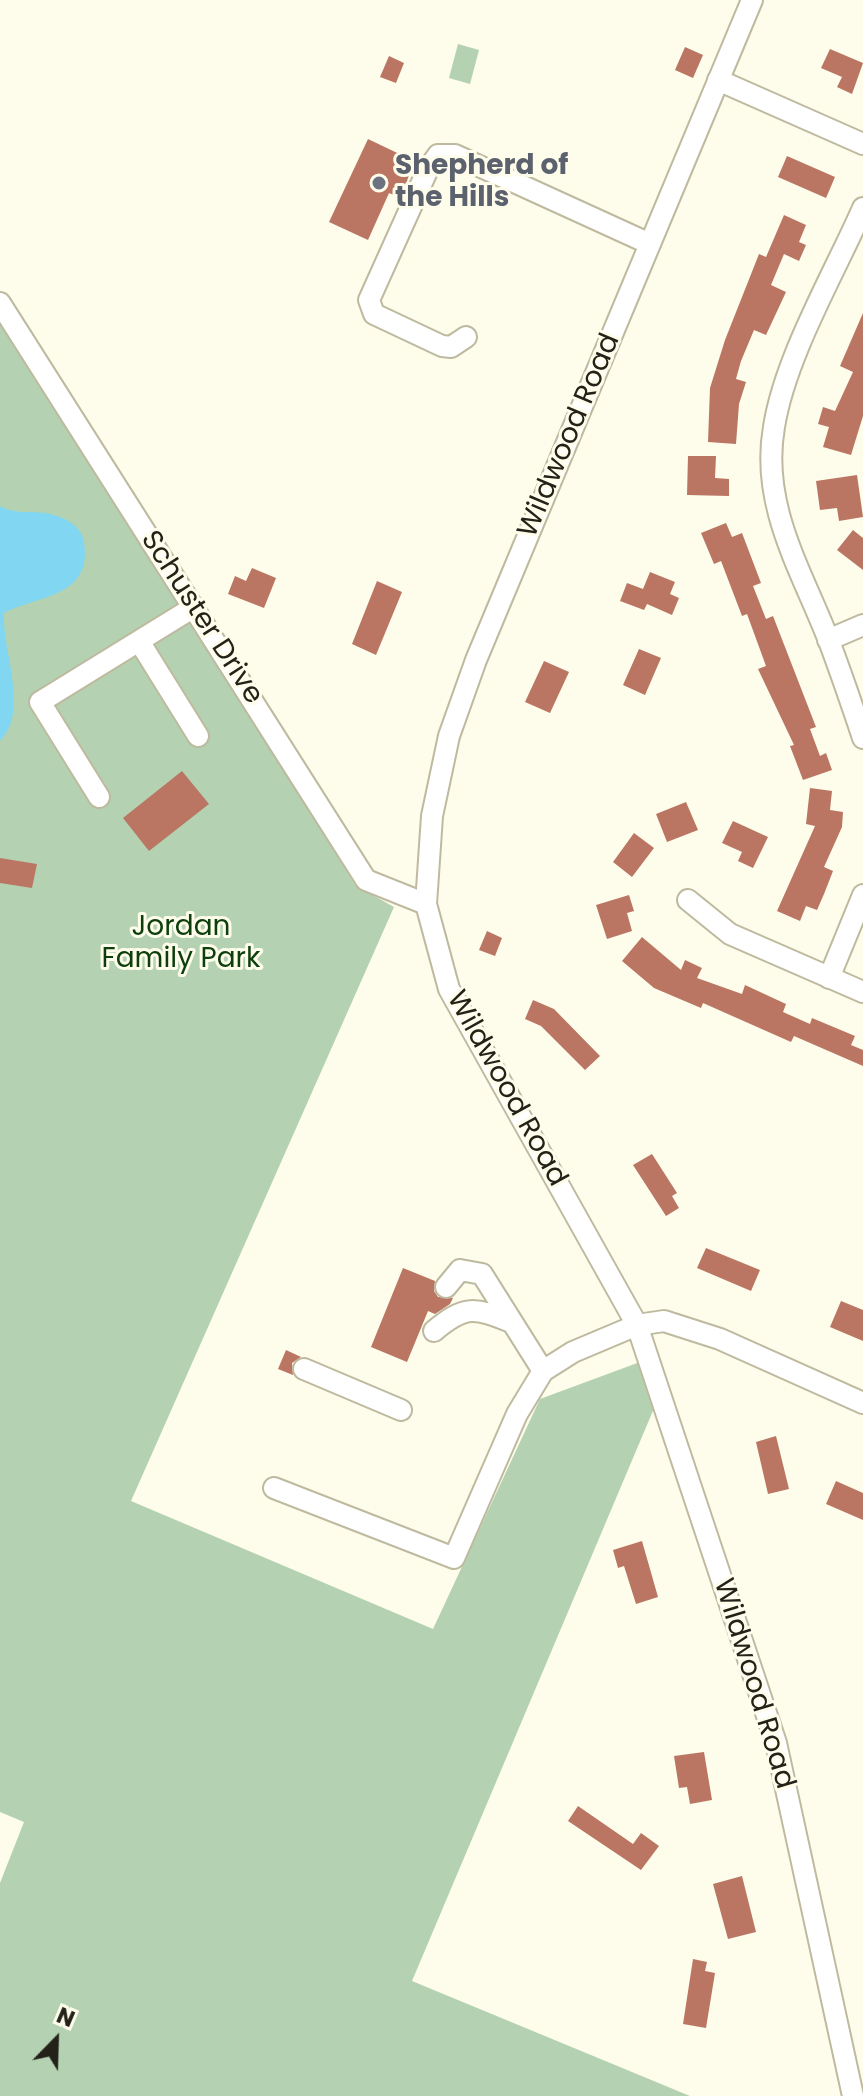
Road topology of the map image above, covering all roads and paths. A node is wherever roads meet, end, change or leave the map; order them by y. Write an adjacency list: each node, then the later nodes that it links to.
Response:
1 (752, 0): 2 (street, Wildwood Road)
2 (718, 80): 3 (street); 5 (street, Wildwood Road)
3 (863, 144)
4 (863, 208): 10 (street)
5 (650, 244): 7 (street); 17 (street, Wildwood Road)
6 (0, 303): 8 (street, Schuster Drive)
7 (466, 337)
8 (194, 607): 11 (street); 17 (street, Schuster Drive)
9 (863, 625): 10 (street)
10 (828, 640): 13 (street)
11 (139, 641): 12 (street); 14 (street)
12 (198, 736)
13 (863, 738)
14 (99, 797)
15 (863, 895): 18 (street)
16 (688, 900): 18 (street)
17 (426, 904): 22 (street, Wildwood Road)
18 (829, 978): 19 (street)
19 (863, 992)
20 (446, 1287): 21 (street)
21 (511, 1322): 23 (street); 25 (street)
22 (637, 1325): 25 (street); 26 (street); 29 (street, Wildwood Road)
23 (434, 1331)
24 (304, 1369): 27 (street)
25 (543, 1371): 28 (street)
26 (863, 1403)
27 (401, 1410)
28 (274, 1488)
29 (853, 2096)

